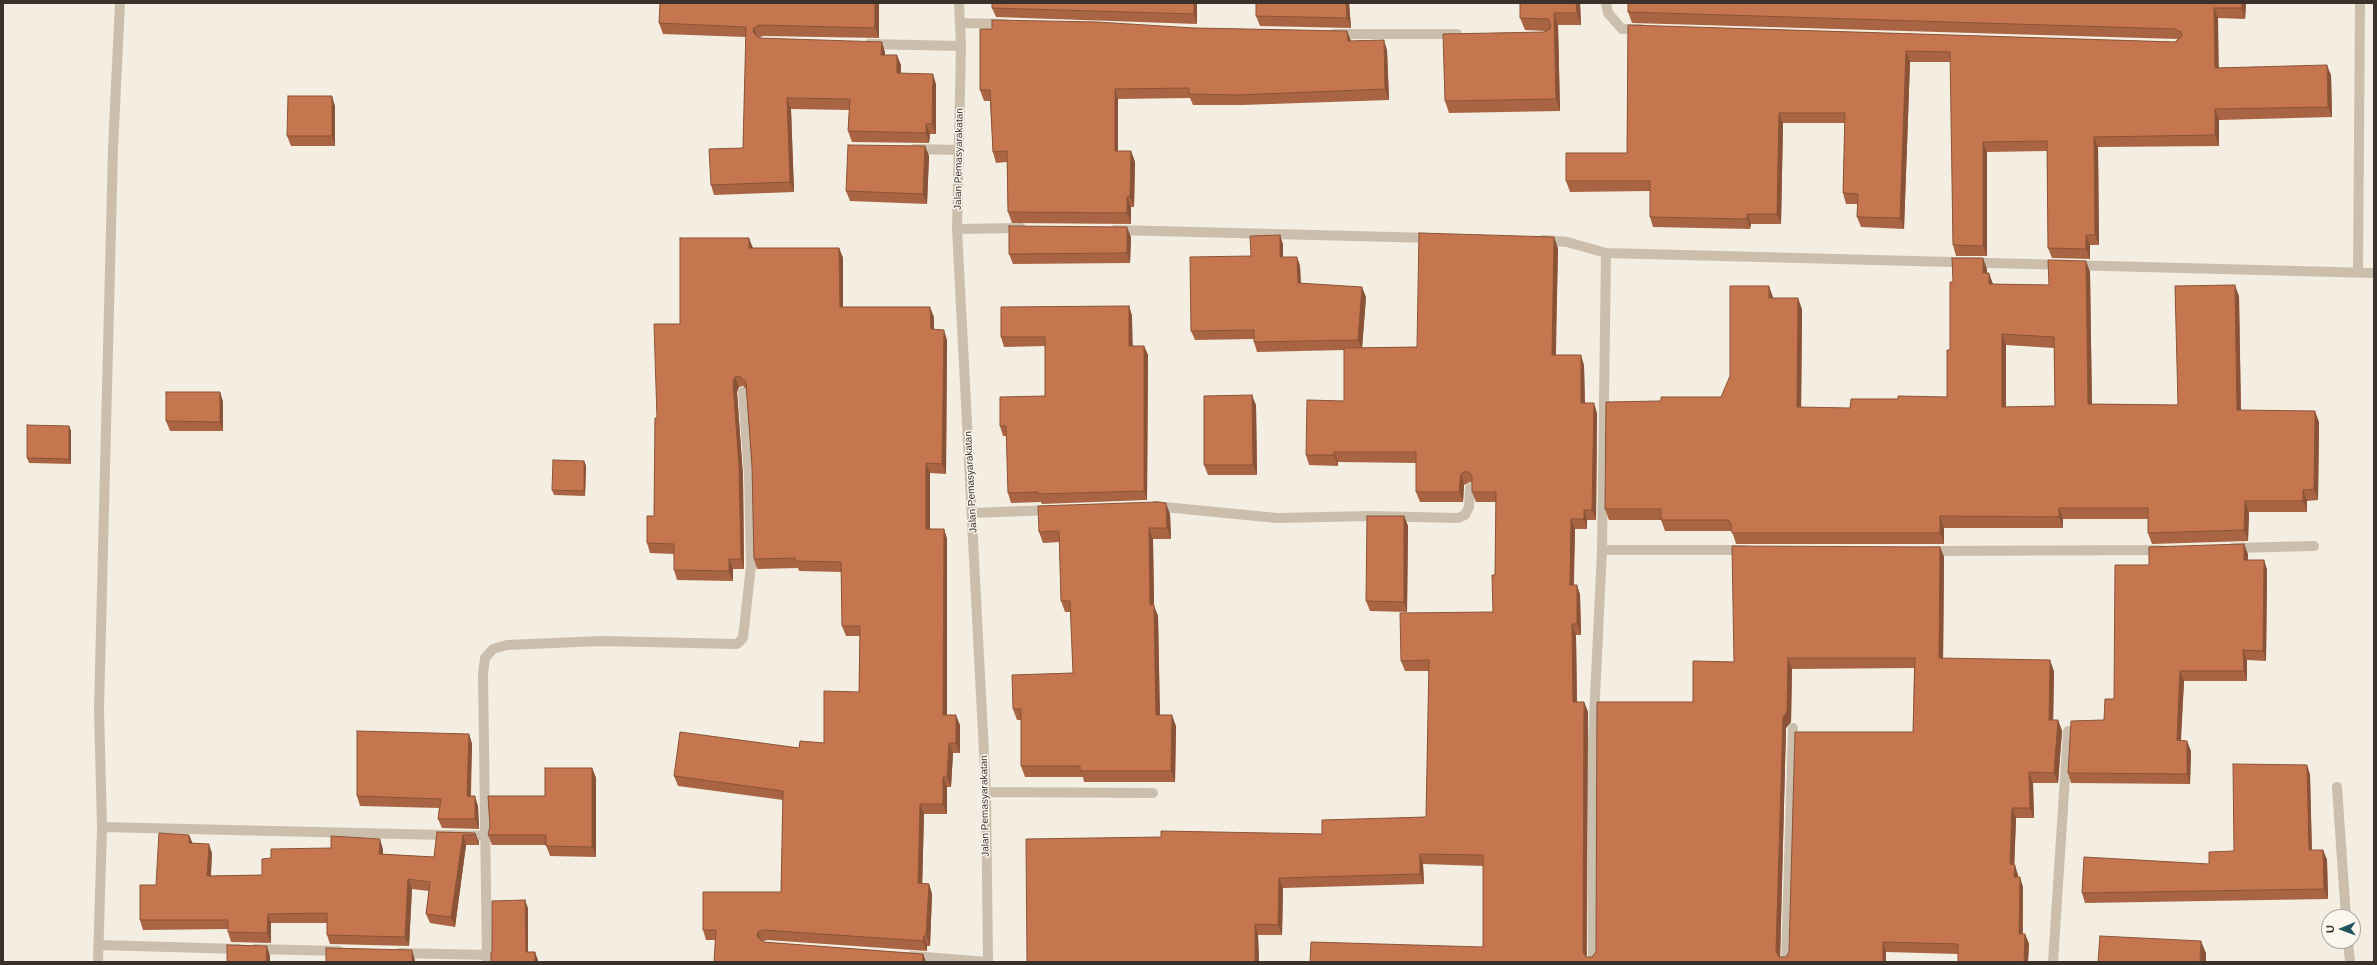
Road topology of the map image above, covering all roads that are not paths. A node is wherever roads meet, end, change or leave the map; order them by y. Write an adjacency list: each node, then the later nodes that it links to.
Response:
1 (120, 3): 38 (street)
2 (958, 3): 5 (street, Jalan Pemasyarakatan)
3 (1606, 3): 7 (street)
4 (2360, 3): 21 (street)
5 (960, 23): 6 (street); 11 (street, Jalan Pemasyarakatan)
6 (1015, 24)
7 (1653, 30)
8 (1324, 34): 9 (street)
9 (1465, 34)
10 (858, 44): 11 (street)
11 (961, 46): 13 (street, Jalan Pemasyarakatan)
12 (905, 149): 13 (street)
13 (959, 150): 14 (street, Jalan Pemasyarakatan)
14 (957, 228): 15 (street); 26 (street, Jalan Pemasyarakatan)
15 (1031, 228)
16 (1102, 230): 17 (street)
17 (1447, 238)
18 (1535, 240): 19 (street)
19 (1606, 253): 21 (street); 29 (street)
20 (2374, 273): 21 (street)
21 (2358, 274)
22 (743, 392): 39 (street)
23 (1470, 488): 24 (street)
24 (1146, 507)
25 (1059, 510): 26 (street)
26 (972, 513): 36 (street, Jalan Pemasyarakatan)
27 (2314, 546): 28 (street)
28 (2222, 548)
29 (1602, 550): 30 (street); 49 (street)
30 (1759, 550)
31 (2168, 550): 32 (street)
32 (1917, 551)
33 (1793, 728): 50 (street)
34 (2068, 730): 51 (street)
35 (2337, 786): 40 (street)
36 (986, 792): 37 (street); 48 (street, Jalan Pemasyarakatan)
37 (1153, 793)
38 (102, 827): 39 (street); 41 (street)
39 (487, 836): 46 (street)
40 (2345, 909)
41 (99, 945): 43 (street); 47 (street)
42 (2349, 949): 52 (street)
43 (352, 951)
44 (392, 952): 46 (street)
45 (901, 956): 48 (street)
46 (487, 958)
47 (98, 962)
48 (988, 962)
49 (1593, 962)
50 (1786, 962)
51 (2053, 962)
52 (2350, 962)

